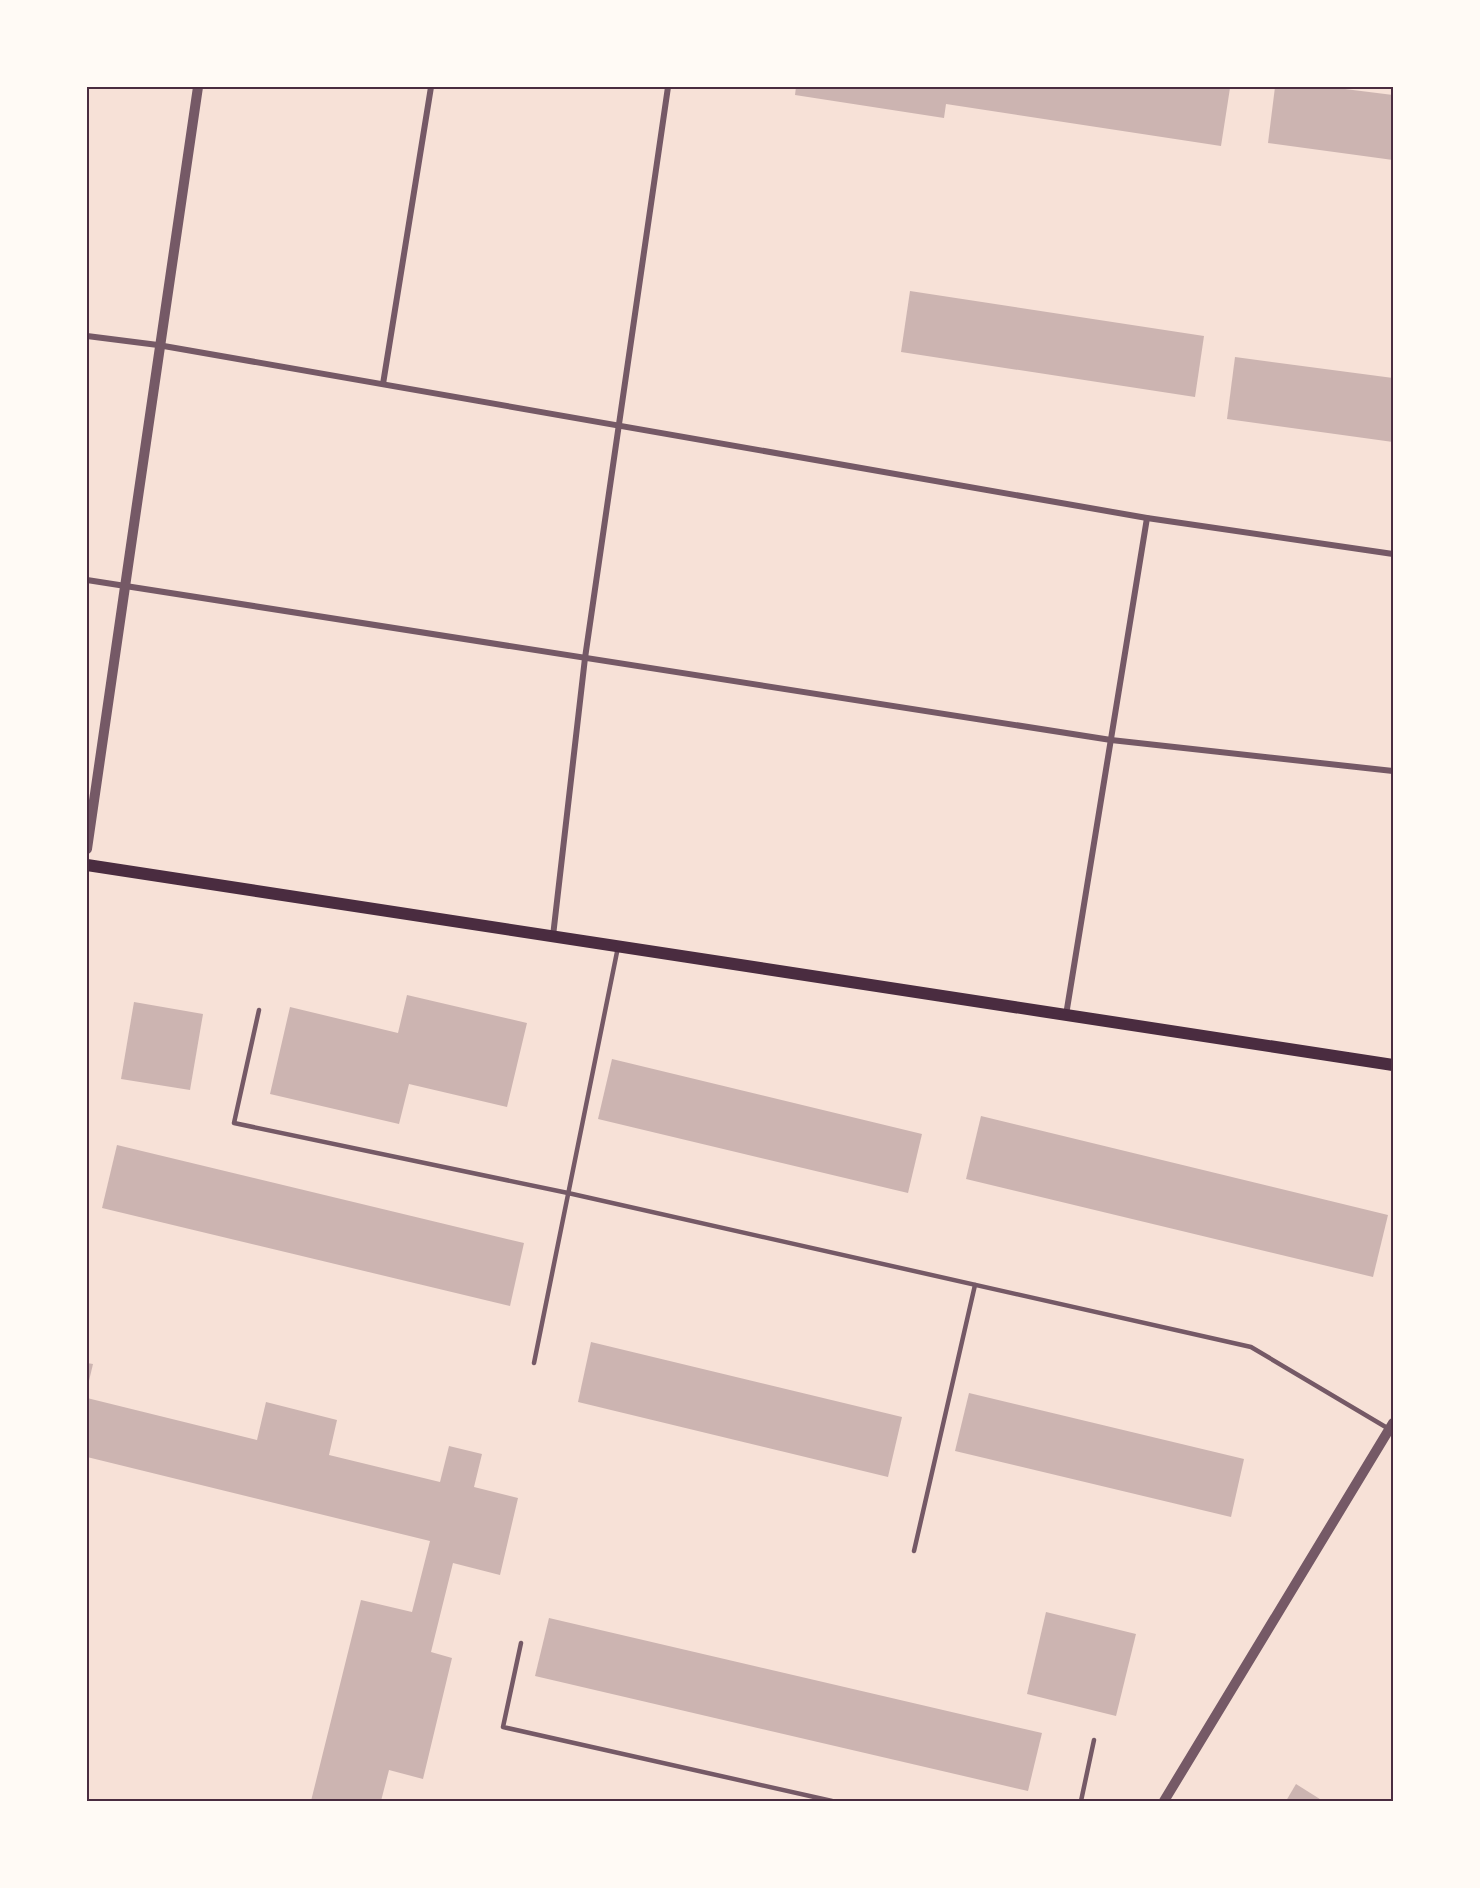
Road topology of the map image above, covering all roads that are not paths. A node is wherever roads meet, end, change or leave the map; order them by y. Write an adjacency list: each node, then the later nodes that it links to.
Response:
1 (198, 87): 5 (street)
2 (431, 87): 6 (street)
3 (668, 87): 7 (street)
4 (87, 336): 5 (street)
5 (158, 345): 6 (street); 11 (street)
6 (383, 384): 7 (street)
7 (619, 426): 8 (street); 12 (street)
8 (1147, 518): 9 (street); 13 (street)
9 (1393, 554)
10 (87, 580): 11 (street)
11 (126, 586): 12 (street); 15 (street)
12 (585, 658): 13 (street); 17 (street)
13 (1111, 740): 14 (street); 20 (street)
14 (1393, 771)
15 (87, 849)
16 (87, 865): 17 (main road)
17 (553, 936): 18 (main road)
18 (618, 946): 20 (main road); 22 (lane)
19 (259, 1010): 22 (lane)
20 (1066, 1015): 21 (main road)
21 (1393, 1065)
22 (568, 1194): 23 (lane); 24 (lane)
23 (975, 1285): 25 (lane); 26 (lane)
24 (534, 1363)
25 (1391, 1426): 31 (street)
26 (914, 1551)
27 (521, 1643): 29 (lane)
28 (1094, 1740): 30 (lane)
29 (832, 1801)
30 (1081, 1801)
31 (1164, 1801)

